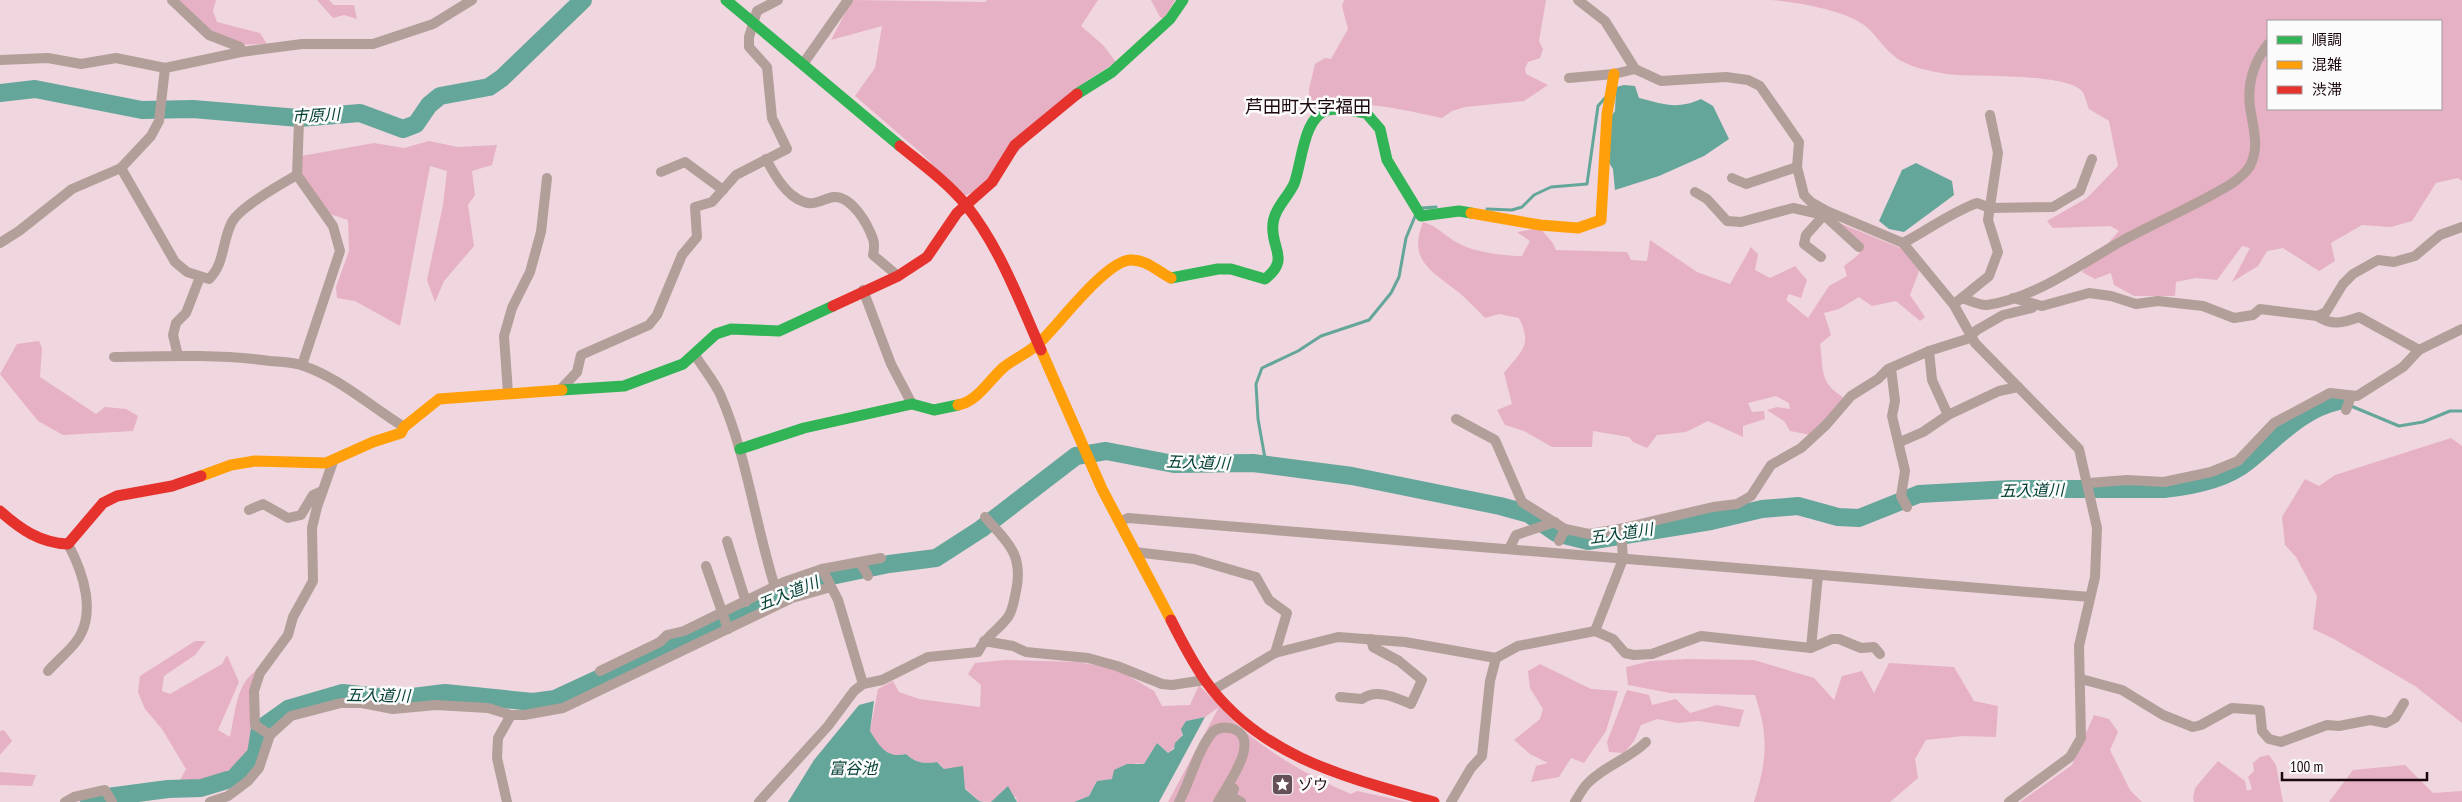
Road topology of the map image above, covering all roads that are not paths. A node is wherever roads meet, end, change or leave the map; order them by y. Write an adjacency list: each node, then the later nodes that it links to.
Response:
1 (172, 0): 10 (street)
2 (472, 0): 10 (street)
3 (726, 0): 8 (street)
4 (778, 0): 8 (street)
5 (848, 0): 12 (street)
6 (1183, 0): 29 (street)
7 (1578, 0): 14 (street)
8 (753, 22): 12 (street); 19 (street)
9 (2267, 46): 40 (street)
10 (241, 52): 13 (street)
11 (0, 60): 13 (street)
12 (803, 64): 29 (street)
13 (165, 68): 22 (street)
14 (1634, 69): 15 (street); 21 (street)
15 (1614, 74): 16 (street); 46 (street)
16 (1569, 78)
17 (1990, 115): 30 (street)
18 (299, 122): 24 (street)
19 (766, 159): 27 (street); 37 (street)
20 (2092, 159): 30 (street)
21 (1798, 167): 26 (street); 31 (street)
22 (121, 168): 33 (street); 38 (street)
23 (662, 172): 27 (street)
24 (297, 174): 38 (street); 52 (street)
25 (548, 178): 56 (street)
26 (1732, 178)
27 (723, 190): 55 (street)
28 (1695, 192): 31 (street)
29 (965, 204): 37 (street); 46 (street)
30 (1990, 208): 34 (street); 41 (street)
31 (1826, 213): 34 (street); 35 (street); 36 (street)
32 (2462, 227): 43 (street)
33 (0, 243)
34 (1903, 243): 41 (street)
35 (1859, 247)
36 (1821, 257)
37 (898, 276): 39 (street)
38 (200, 277): 50 (street)
39 (863, 290): 49 (street); 58 (street)
40 (2013, 298): 41 (street); 42 (street)
41 (1958, 301): 45 (street)
42 (2035, 305): 43 (street); 45 (street)
43 (2318, 316): 47 (street)
44 (2462, 329): 47 (street)
45 (1971, 336): 48 (street); 54 (street)
46 (1040, 343): 58 (street); 72 (street)
47 (2419, 350): 57 (street)
48 (1929, 351): 53 (street); 60 (street)
49 (695, 355): 55 (street); 64 (street)
50 (178, 356): 51 (street); 52 (street)
51 (114, 357)
52 (302, 365): 62 (street)
53 (1891, 368): 63 (street); 75 (street)
54 (2018, 387): 60 (street); 66 (street)
55 (561, 390): 56 (street)
56 (508, 393): 62 (street)
57 (2351, 396): 59 (street); 66 (street)
58 (912, 404): 64 (street)
59 (2346, 410)
60 (1948, 415): 63 (street)
61 (1456, 419): 73 (street)
62 (404, 427): 65 (street)
63 (1900, 442): 68 (street)
64 (740, 449): 88 (street)
65 (334, 459): 67 (street); 78 (street)
66 (2089, 483): 90 (street)
67 (322, 491): 69 (street); 111 (street)
68 (1907, 507)
69 (249, 510)
70 (0, 511): 78 (street)
71 (984, 517): 97 (street)
72 (1119, 522): 79 (street); 80 (street)
73 (1555, 522): 74 (street); 79 (street)
74 (1565, 528): 75 (street); 77 (street)
75 (1619, 529): 82 (street)
76 (727, 541): 92 (street)
77 (1559, 541)
78 (68, 544): 102 (street)
79 (1509, 549): 82 (street)
80 (1135, 552): 99 (street); 105 (street)
81 (880, 558): 83 (street)
82 (1623, 559): 86 (street); 95 (street)
83 (860, 562): 85 (street); 87 (street)
84 (706, 566): 93 (street)
85 (822, 569): 88 (street); 89 (street)
86 (1818, 575): 90 (street); 98 (street)
87 (868, 576)
88 (780, 585): 91 (street); 92 (street)
89 (831, 587): 91 (street); 106 (street)
90 (2090, 597): 104 (street)
91 (792, 598): 94 (street)
92 (746, 602): 93 (street)
93 (721, 614): 94 (street); 103 (street)
94 (728, 629): 110 (street)
95 (1595, 631): 98 (street); 101 (street)
96 (1371, 639): 99 (street); 101 (street); 108 (street)
97 (984, 641): 105 (street); 106 (street)
98 (1811, 648): 100 (street)
99 (1275, 653): 107 (street)
100 (1880, 654)
101 (1496, 658): 124 (street)
102 (48, 671)
103 (600, 671)
104 (2081, 679): 109 (street); 126 (street)
105 (1205, 680): 107 (street)
106 (863, 684): 119 (street)
107 (1214, 690): 123 (street)
108 (1340, 697)
109 (2404, 703)
110 (511, 715): 111 (street); 118 (street)
111 (270, 735): 114 (street)
112 (1646, 742): 125 (street)
113 (1230, 795): 122 (street)
114 (231, 799): 117 (street)
115 (65, 802): 116 (street)
116 (112, 802)
117 (210, 802)
118 (507, 802)
119 (759, 802)
120 (1179, 802): 121 (street)
121 (1218, 802)
122 (1242, 802)
123 (1434, 802)
124 (1451, 802)
125 (1575, 802)
126 (2009, 802)

